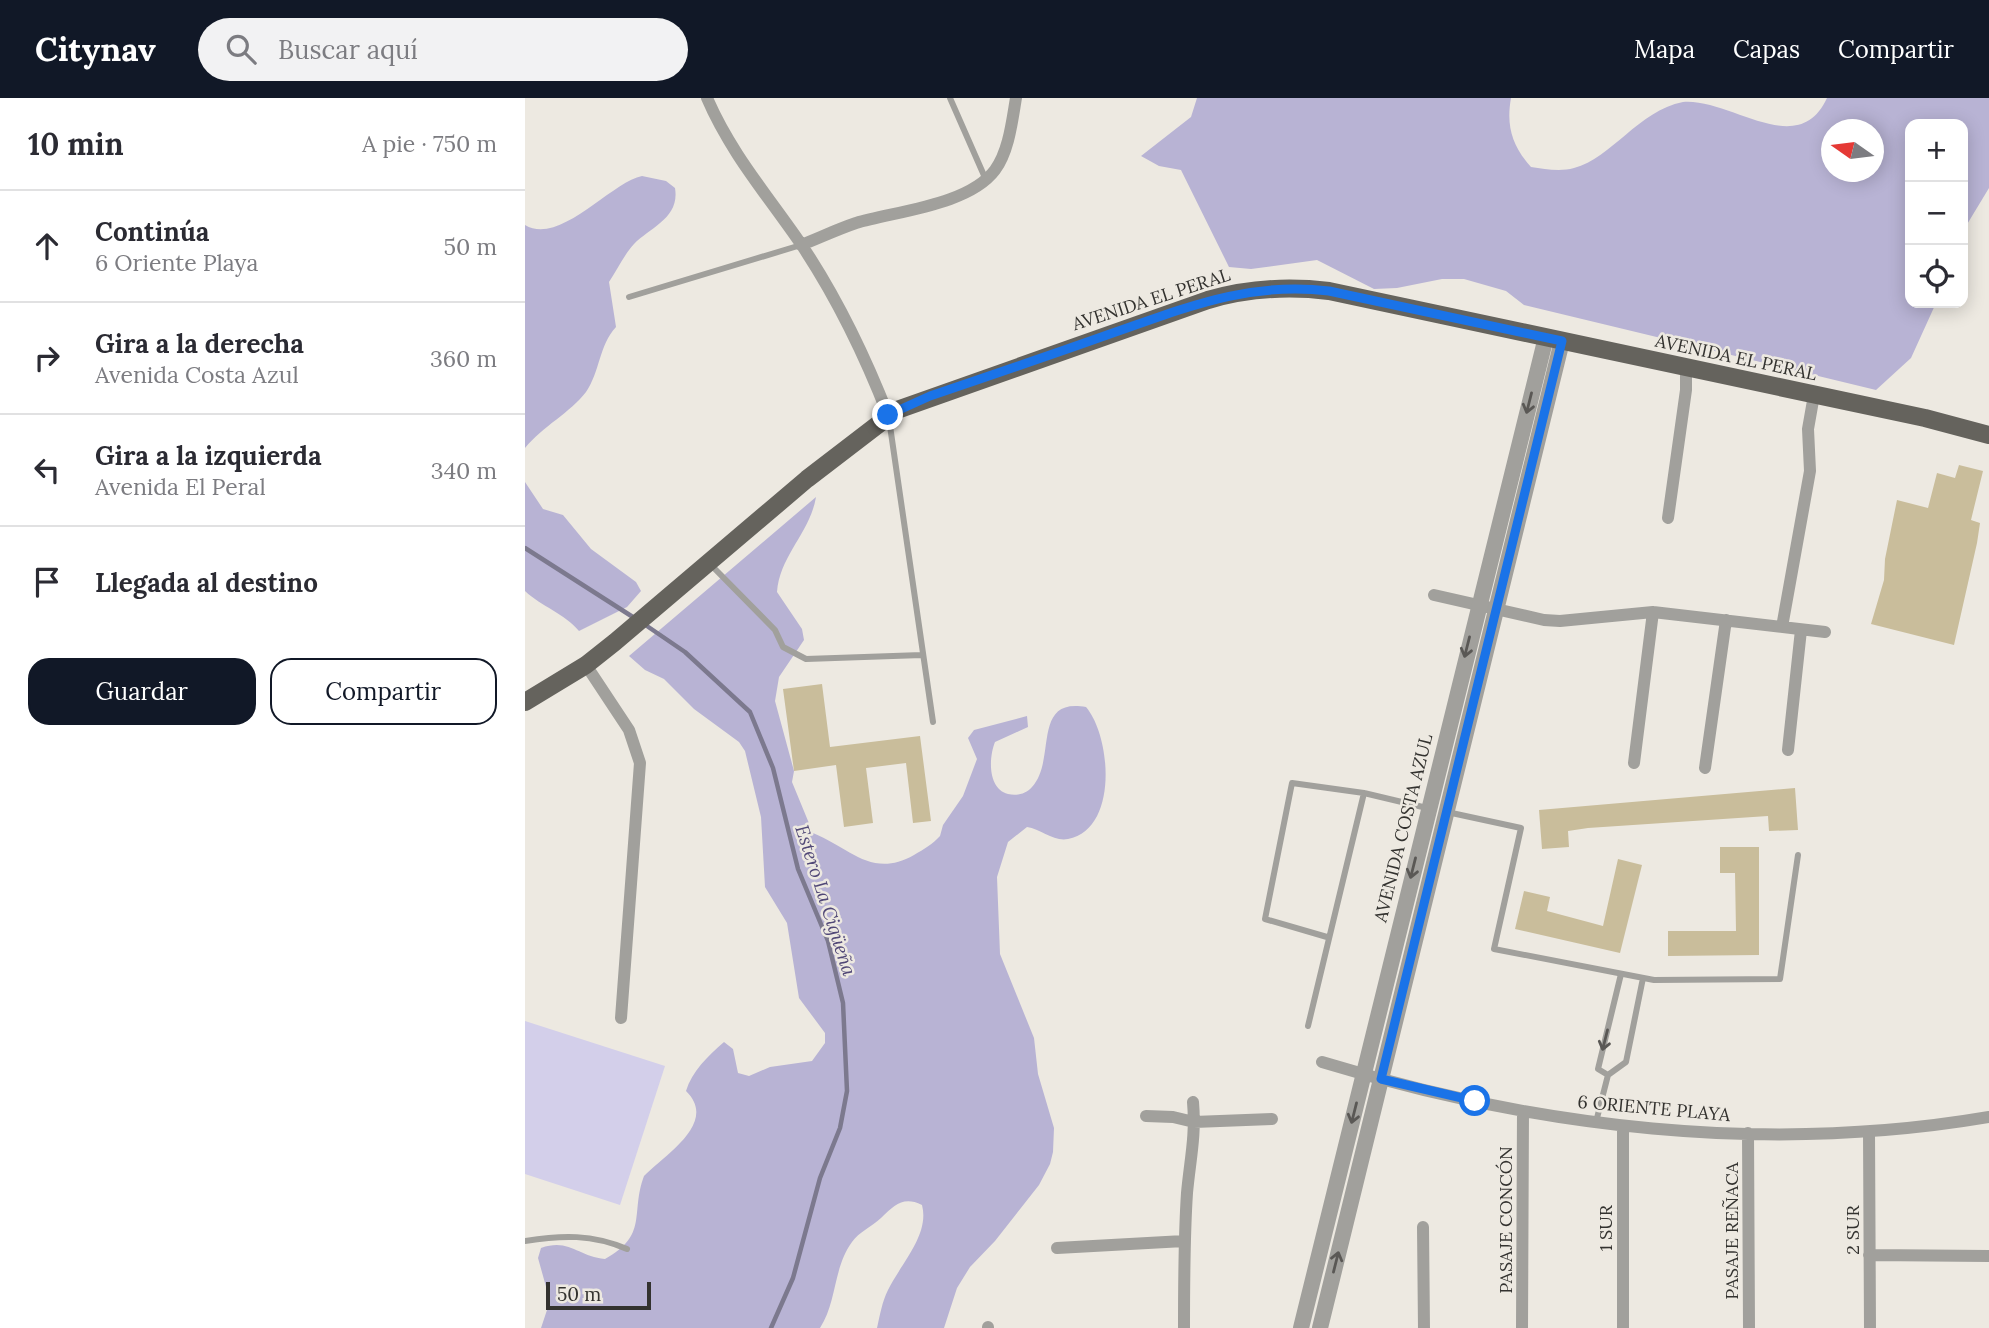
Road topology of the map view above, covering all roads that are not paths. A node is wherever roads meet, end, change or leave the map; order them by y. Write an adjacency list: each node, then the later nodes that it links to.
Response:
1 (707, 98): 5 (street)
2 (950, 98): 4 (lane)
3 (1016, 98): 4 (street)
4 (986, 180): 5 (street)
5 (801, 245): 6 (lane); 10 (street)
6 (629, 297)
7 (1554, 339): 8 (main road, AVENIDA EL PERAL); 10 (main road, AVENIDA EL PERAL); 15 (street, AVENIDA COSTA AZUL, one-way to 15); 16 (street)
8 (1686, 369): 9 (main road, AVENIDA EL PERAL); 12 (street)
9 (1814, 395): 11 (main road, AVENIDA EL PERAL); 19 (street)
10 (888, 415): 13 (main road, AVENIDA EL PERAL); 22 (lane)
11 (1989, 435)
12 (1668, 518)
13 (709, 563): 22 (lane); 23 (main road, AVENIDA EL PERAL)
14 (1434, 595): 15 (street)
15 (1476, 606): 16 (street); 30 (street, AVENIDA COSTA AZUL, one-way to 30)
16 (1497, 610): 17 (street); 31 (street)
17 (1653, 612): 18 (street); 27 (street)
18 (1725, 620): 19 (street); 28 (street)
19 (1782, 627): 20 (street)
20 (1801, 630): 21 (street); 26 (street)
21 (1825, 632)
22 (922, 655): 25 (lane)
23 (586, 665): 24 (main road, AVENIDA EL PERAL); 36 (street)
24 (525, 702)
25 (933, 722)
26 (1788, 750)
27 (1635, 763)
28 (1705, 768)
29 (1364, 793): 30 (lane); 33 (lane); 33 (lane)
30 (1428, 808): 39 (street, AVENIDA COSTA AZUL, one-way to 39)
31 (1447, 812): 34 (lane); 41 (street)
32 (1798, 855): 35 (lane)
33 (1327, 937): 37 (lane)
34 (1621, 974): 35 (lane); 40 (lane, one-way to 40)
35 (1643, 978): 40 (lane)
36 (621, 1018)
37 (1308, 1026)
38 (1322, 1062): 39 (street, 6 ORIENTE PLAYA)
39 (1364, 1074): 41 (street, 6 ORIENTE PLAYA); 60 (street, AVENIDA COSTA AZUL, one-way to 60)
40 (1608, 1075): 48 (lane)
41 (1381, 1079): 43 (street, 6 ORIENTE PLAYA); 61 (street, one-way to 41)
42 (1193, 1102): 47 (street)
43 (1523, 1111): 48 (street, 6 ORIENTE PLAYA); 63 (street, PASAJE CONCÓN)
44 (1146, 1116): 47 (street)
45 (1989, 1116): 50 (street, 6 ORIENTE PLAYA)
46 (1272, 1119): 47 (street)
47 (1194, 1122): 54 (street)
48 (1596, 1123): 49 (street, 6 ORIENTE PLAYA)
49 (1623, 1127): 51 (street, 6 ORIENTE PLAYA); 64 (street, 1 SUR)
50 (1869, 1132): 51 (street, 6 ORIENTE PLAYA); 57 (street, 2 SUR)
51 (1748, 1133): 65 (street, PASAJE REÑACA)
52 (1423, 1227): 62 (street)
53 (525, 1241): 56 (lane)
54 (1184, 1241): 55 (street); 59 (street)
55 (1057, 1248)
56 (627, 1250)
57 (1870, 1255): 58 (street); 66 (street, 2 SUR)
58 (1989, 1256)
59 (1184, 1328)
60 (1301, 1328)
61 (1320, 1328)
62 (1424, 1328)
63 (1522, 1328)
64 (1623, 1328)
65 (1749, 1328)
66 (1870, 1328)

